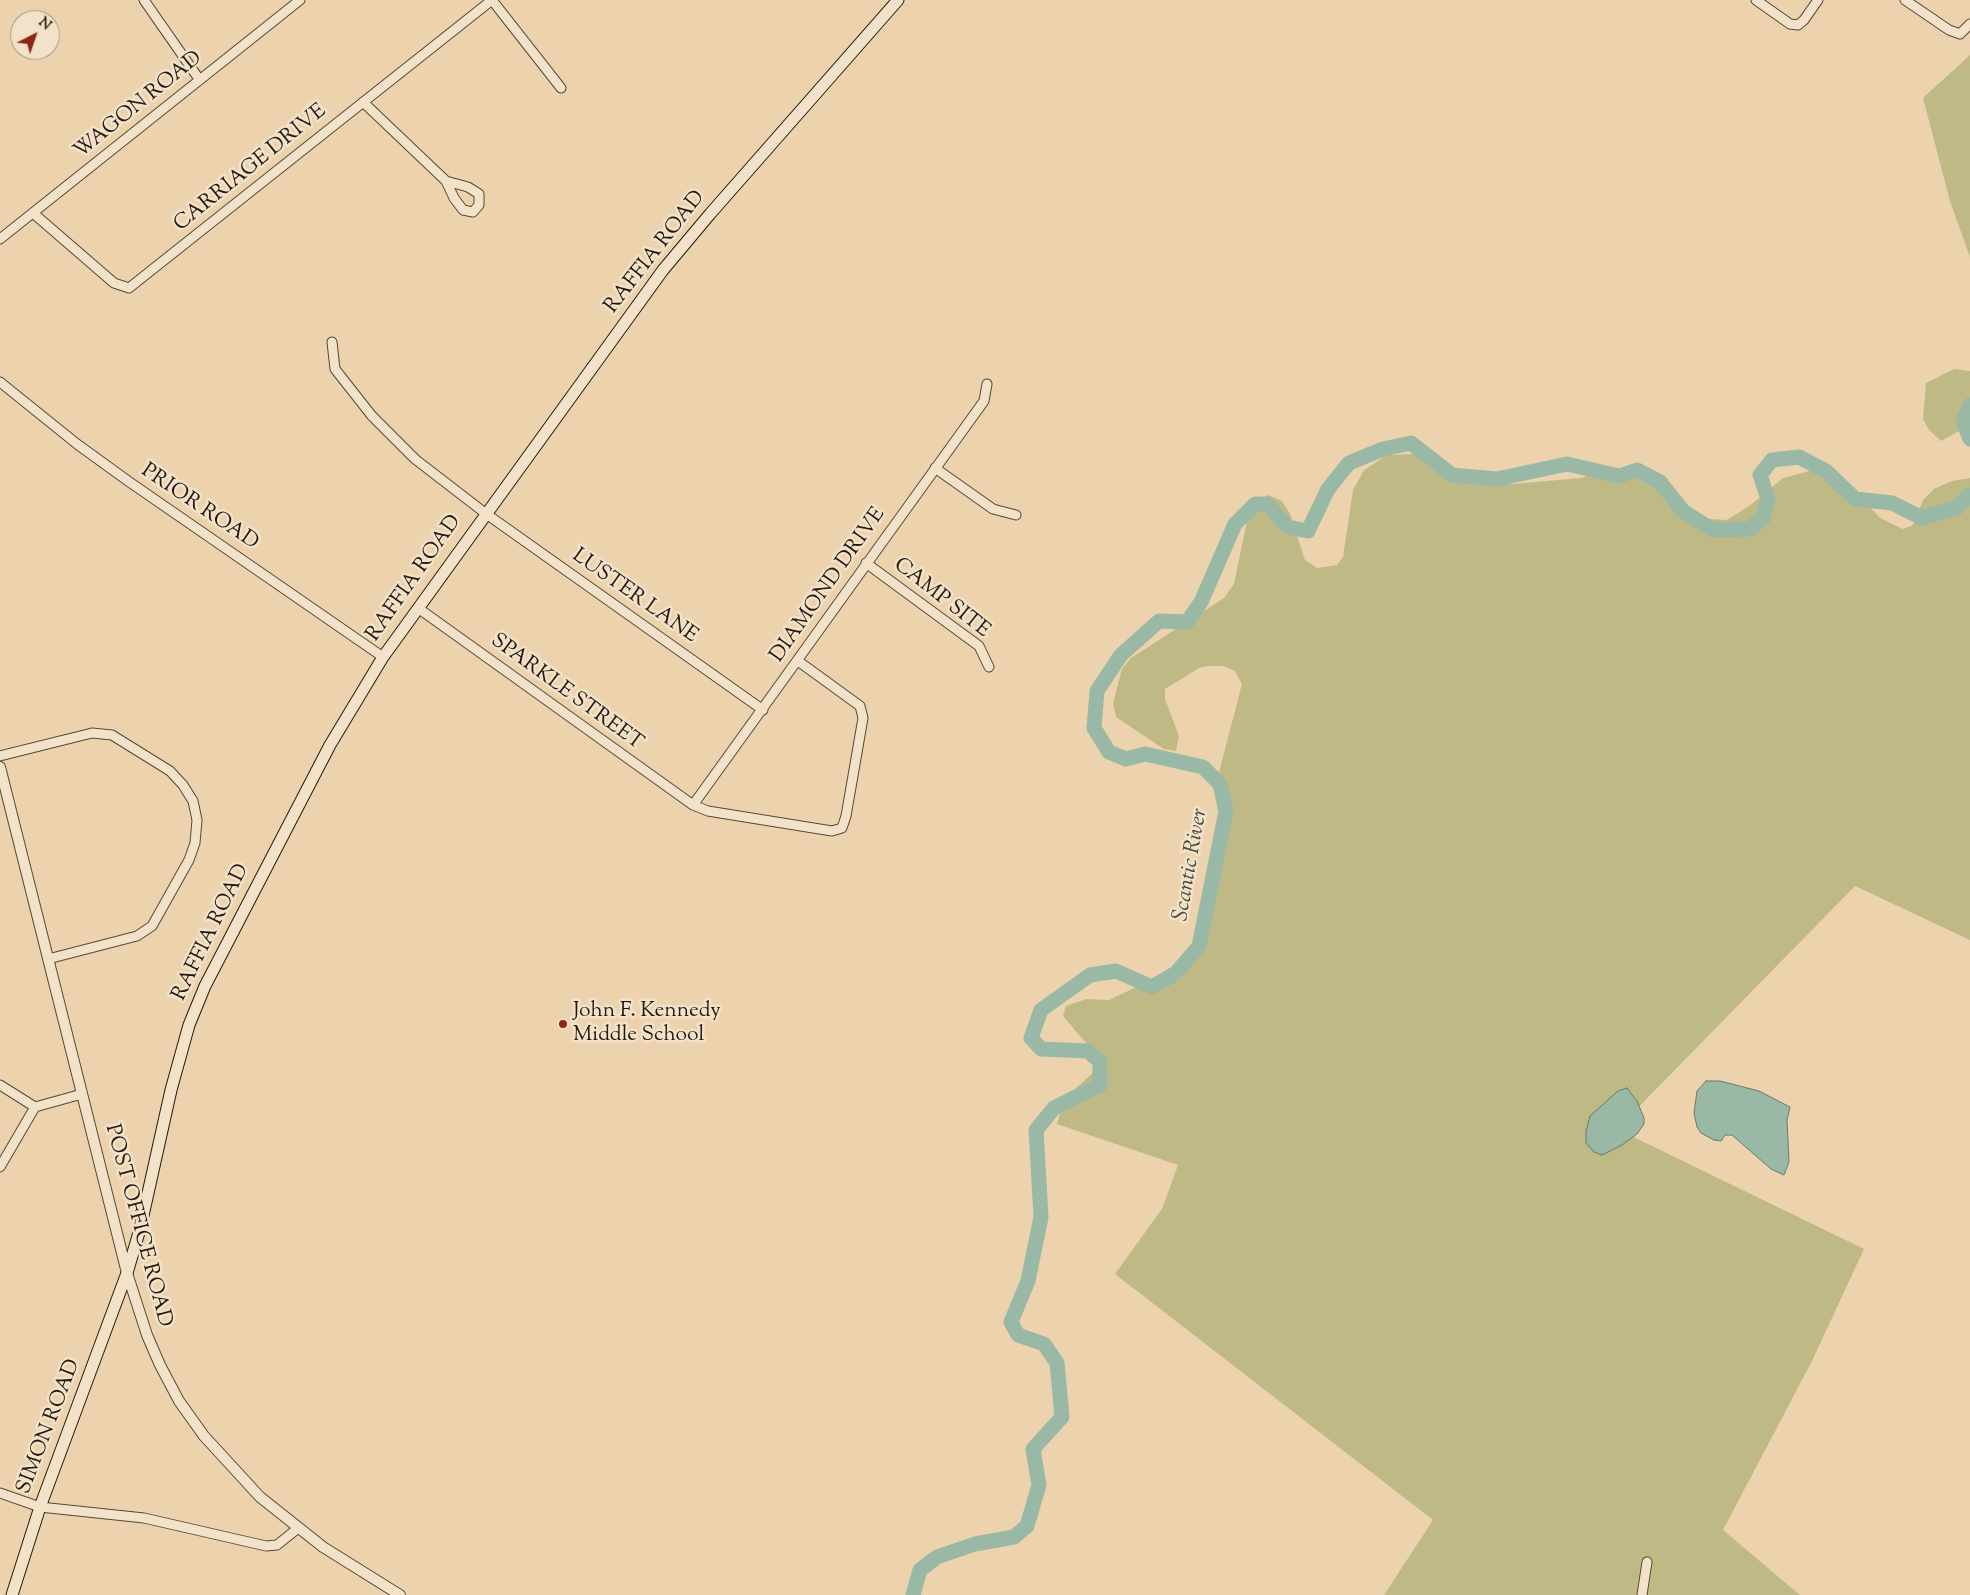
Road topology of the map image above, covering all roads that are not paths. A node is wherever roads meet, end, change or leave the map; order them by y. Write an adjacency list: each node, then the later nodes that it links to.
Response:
1 (144, 0): 9 (street)
2 (300, 0): 9 (street, WAGON ROAD)
3 (492, 0): 10 (street); 11 (street, CARRIAGE DRIVE)
4 (898, 0): 19 (main road, RAFFIA ROAD)
5 (1756, 0): 6 (street)
6 (1818, 0)
7 (1905, 0): 8 (street)
8 (1970, 24)
9 (199, 79): 13 (street, WAGON ROAD)
10 (561, 88)
11 (363, 102): 12 (street); 13 (street, CARRIAGE DRIVE)
12 (446, 181)
13 (32, 214): 14 (street, WAGON ROAD)
14 (0, 239)
15 (332, 342): 19 (street, LUSTER LANE)
16 (0, 382): 23 (street, PRIOR ROAD)
17 (987, 384): 18 (street, DIAMOND DRIVE)
18 (935, 468): 20 (street); 21 (street, DIAMOND DRIVE)
19 (485, 513): 22 (main road, RAFFIA ROAD); 26 (street, LUSTER LANE)
20 (1016, 515)
21 (866, 563): 24 (street, DIAMOND DRIVE); 25 (street, CAMP SITE)
22 (418, 608): 23 (main road, RAFFIA ROAD); 29 (street, SPARKLE STREET)
23 (383, 657): 35 (main road, RAFFIA ROAD)
24 (798, 661): 26 (street, DIAMOND DRIVE); 29 (street, SPARKLE STREET)
25 (989, 666)
26 (763, 710): 29 (street, DIAMOND DRIVE)
27 (0, 756): 30 (street)
28 (0, 767): 30 (street, POST OFFICE ROAD)
29 (694, 805)
30 (48, 959): 32 (street, POST OFFICE ROAD)
31 (0, 1085): 33 (street)
32 (82, 1094): 33 (street); 35 (street, POST OFFICE ROAD)
33 (35, 1107): 34 (street)
34 (0, 1167)
35 (127, 1272): 37 (main road, SIMON ROAD); 38 (street, POST OFFICE ROAD)
36 (0, 1493): 37 (street)
37 (40, 1506): 38 (street); 40 (main road, SIMON ROAD)
38 (297, 1529): 41 (street, POST OFFICE ROAD)
39 (1647, 1562): 42 (street)
40 (12, 1595)
41 (400, 1595)
42 (1642, 1595)

